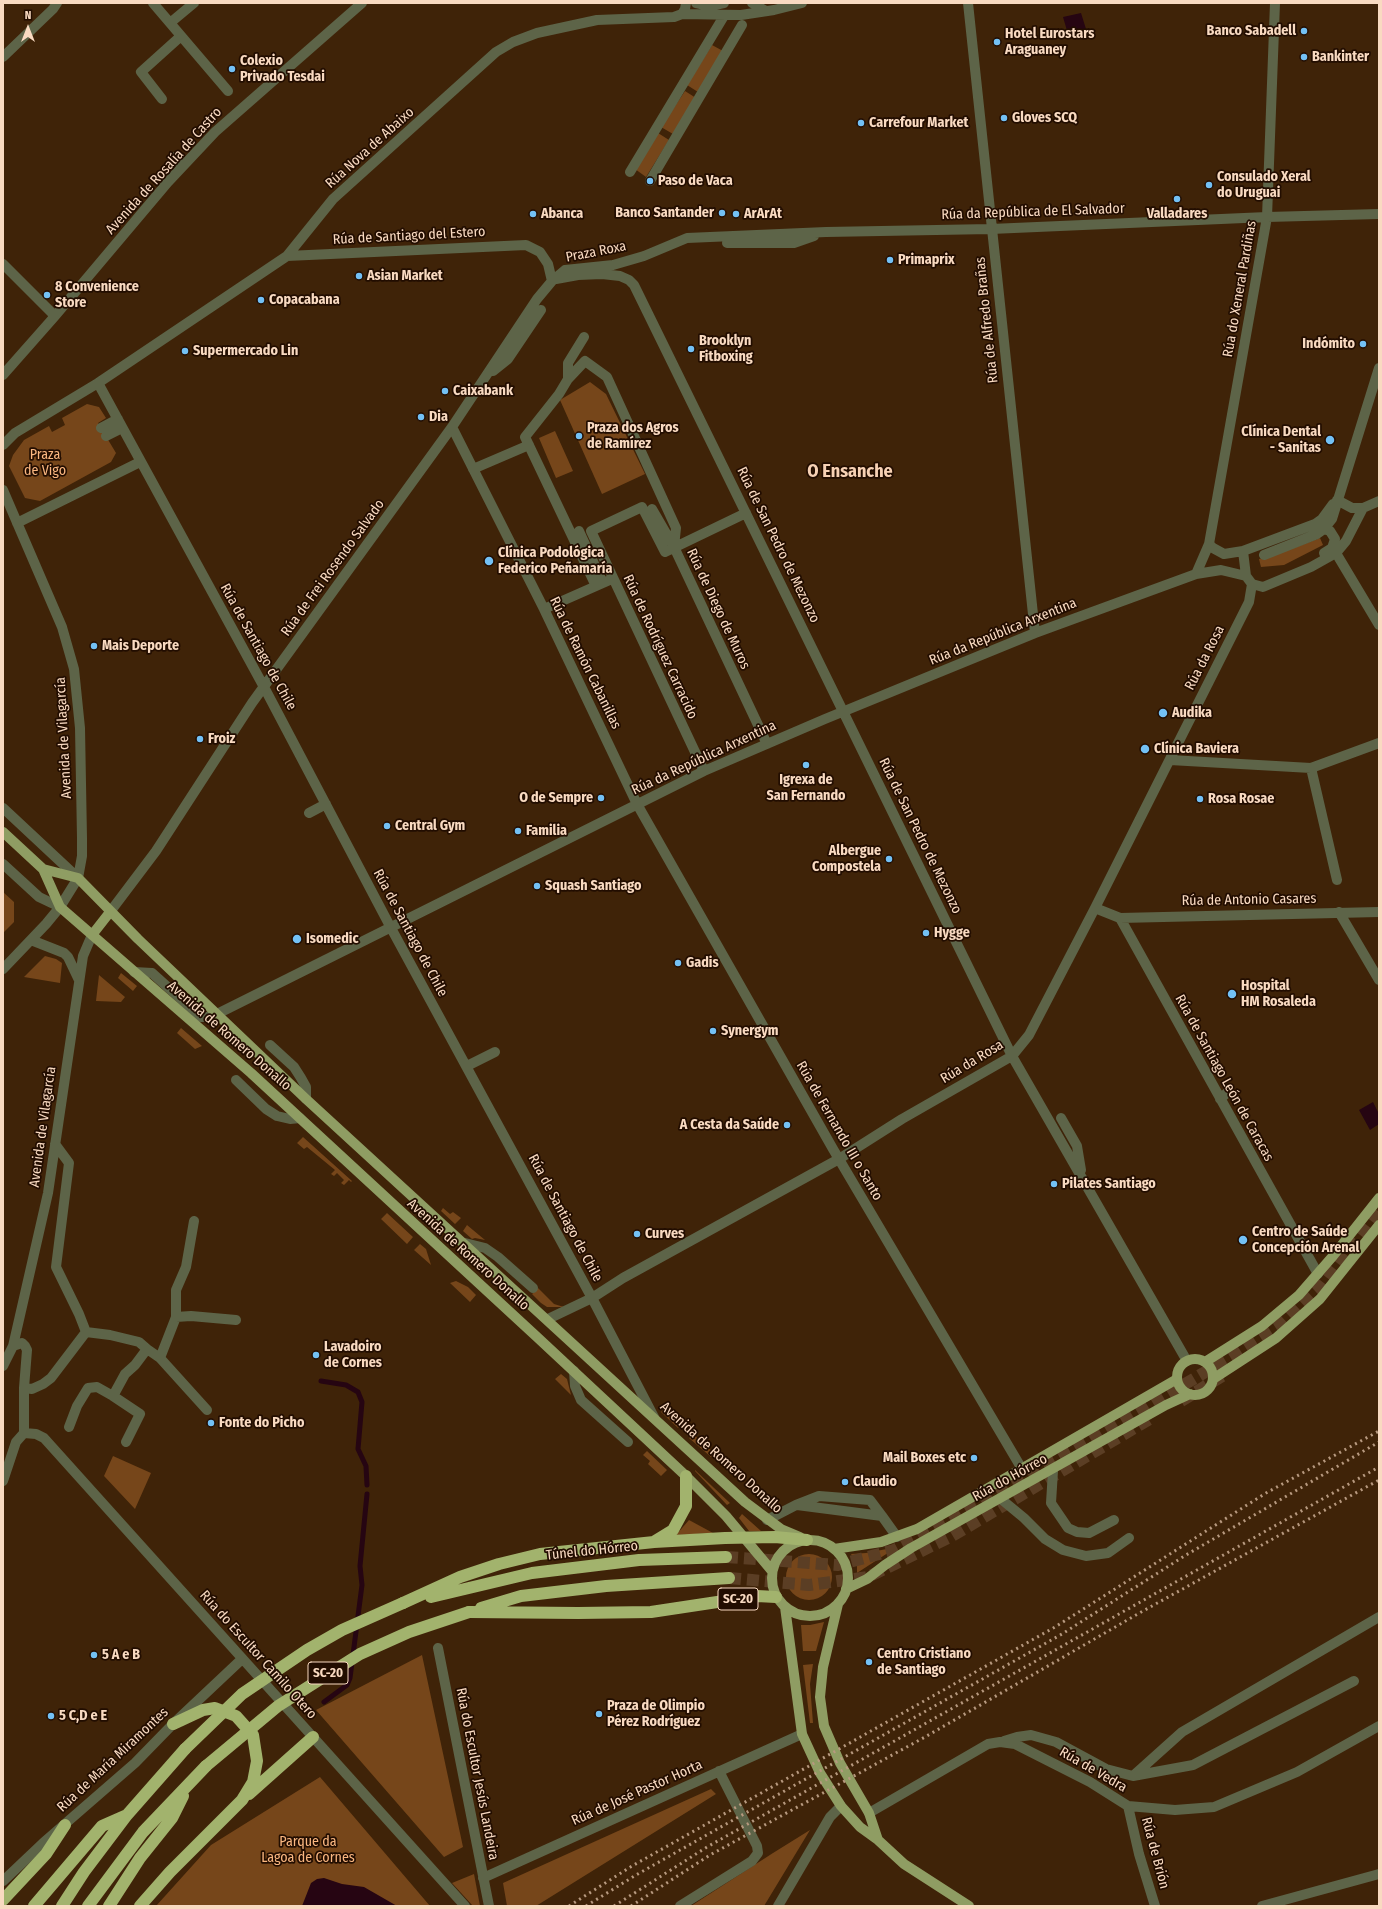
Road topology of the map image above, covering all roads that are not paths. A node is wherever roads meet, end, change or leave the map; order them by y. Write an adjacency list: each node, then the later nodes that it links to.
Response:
1 (57, 3): 18 (street)
2 (153, 3): 15 (street, Avenida de Rosalía de Castro)
3 (194, 3): 15 (street)
4 (362, 3): 24 (street, Avenida de Rosalía de Castro)
5 (686, 3): 13 (street)
6 (696, 3): 7 (street)
7 (724, 3)
8 (752, 3): 12 (street)
9 (802, 3): 12 (street, Rúa Nova de Abaixo)
10 (968, 3): 29 (street, Rúa de Alfredo Brañas)
11 (1275, 3): 28 (street, Rúa do Xeneral Pardiñas)
12 (766, 11): 14 (street, Rúa Nova de Abaixo)
13 (682, 14): 14 (street, Rúa Nova de Abaixo); 34 (street, Rúa Nova de Abaixo)
14 (724, 16): 25 (street)
15 (170, 23): 17 (street, Avenida de Rosalía de Castro)
16 (742, 25): 26 (street)
17 (181, 36): 21 (street, Avenida de Rosalía de Castro); 22 (street)
18 (13, 46): 19 (street); 20 (street)
19 (3, 51)
20 (3, 57)
21 (228, 91)
22 (162, 99)
23 (174, 157): 24 (street)
24 (182, 167): 39 (street, Avenida de Rosalía de Castro)
25 (630, 172)
26 (650, 180)
27 (1379, 214): 28 (street, Rúa da República de El Salvador)
28 (1267, 217): 29 (street, Rúa da República de El Salvador); 63 (street, Rúa do Xeneral Pardiñas)
29 (991, 229): 30 (street, Rúa da República de El Salvador); 74 (street, Rúa de Alfredo Brañas)
30 (826, 232): 31 (street, Rúa da República de El Salvador); 32 (street)
31 (687, 238): 36 (street, Praza Roxa)
32 (727, 243)
33 (532, 247): 34 (street, Rúa de Santiago del Estero); 36 (street, Praza Roxa)
34 (287, 256): 46 (street, Rúa Nova de Abaixo)
35 (3, 264): 39 (street)
36 (554, 280): 37 (street, Praza Roxa); 40 (street, Praza Roxa)
37 (537, 299): 44 (street, Rúa de Frei Rosendo Salvado)
38 (541, 310): 44 (street)
39 (55, 316): 43 (street, Avenida de Rosalía de Castro)
40 (659, 335): 59 (street, Rúa de San Pedro de Mezonzo)
41 (584, 337): 45 (street)
42 (1379, 368): 55 (street)
43 (3, 375)
44 (486, 375): 48 (street, Rúa de Frei Rosendo Salvado)
45 (568, 378): 51 (street); 64 (street, Rúa de Diego de Muros)
46 (98, 383): 47 (street); 50 (street)
47 (120, 423): 49 (street); 52 (street)
48 (452, 427): 53 (street, Rúa de Ramón Cabanillas); 75 (street, Rúa de Frei Rosendo Salvado)
49 (104, 432)
50 (5, 439)
51 (528, 445): 53 (street); 71 (street)
52 (140, 462): 60 (street); 75 (street, Rúa de Santiago de Chile)
53 (473, 469): 72 (street, Rúa de Ramón Cabanillas)
54 (3, 490): 60 (street, Avenida de Vilagarcía)
55 (1337, 500): 57 (street); 61 (street); 65 (street)
56 (1379, 501): 57 (street)
57 (1363, 508): 66 (street)
58 (652, 509): 64 (street)
59 (746, 512): 64 (street); 76 (street, Rúa de San Pedro de Mezonzo)
60 (17, 523): 89 (street, Avenida de Vilagarcía)
61 (1324, 529): 67 (street); 68 (street)
62 (578, 531): 71 (street)
63 (1209, 544): 65 (street); 69 (street, Rúa do Xeneral Pardiñas)
64 (674, 548): 71 (street, Rúa de Rodríguez Carracido); 78 (street, Rúa de Diego de Muros)
65 (1243, 551): 70 (street, Rúa da Rosa)
66 (1336, 552): 68 (street); 73 (street)
67 (1264, 555)
68 (1311, 567): 70 (street)
69 (1196, 574): 70 (street, Rúa da República Arxentina); 74 (street, Rúa da República Arxentina)
70 (1249, 580): 79 (street, Rúa da Rosa)
71 (604, 582): 72 (street); 81 (street, Rúa de Rodríguez Carracido)
72 (544, 609): 83 (street, Rúa de Ramón Cabanillas)
73 (1379, 625)
74 (1035, 633): 76 (street, Rúa da República Arxentina)
75 (264, 687): 82 (street, Rúa de Santiago de Chile); 93 (street, Rúa de Frei Rosendo Salvado)
76 (844, 712): 78 (street, Rúa da República Arxentina); 107 (street, Rúa de San Pedro de Mezonzo)
77 (1379, 743): 80 (street)
78 (767, 744): 81 (street, Rúa da República Arxentina)
79 (1170, 760): 80 (street); 92 (street, Rúa da Rosa)
80 (1311, 768): 90 (street)
81 (704, 771): 83 (street, Rúa da República Arxentina)
82 (326, 804): 85 (street); 97 (street, Rúa de Santiago de Chile)
83 (637, 804): 97 (street, Rúa da República Arxentina); 116 (street, Rúa de Fernando III o Santo)
84 (3, 808): 89 (street, Avenida de Romero Donallo)
85 (309, 813)
86 (3, 832): 88 (main road, Avenida de Romero Donallo)
87 (3, 864): 91 (street, Avenida de Romero Donallo)
88 (43, 869): 89 (main road, Avenida de Romero Donallo); 91 (main road, Avenida de Romero Donallo)
89 (78, 878): 91 (street); 93 (main road, Avenida de Romero Donallo)
90 (1337, 880)
91 (60, 907): 98 (main road, Avenida de Romero Donallo); 99 (street)
92 (1095, 908): 96 (street); 107 (street, Rúa da Rosa)
93 (110, 912): 98 (main road); 104 (main road, Avenida de Romero Donallo)
94 (1339, 912): 95 (street, Rúa de Antonio Casares); 96 (street, Rúa de Antonio Casares); 103 (street)
95 (1379, 912)
96 (1120, 918): 112 (street, Rúa de Santiago León de Caracas)
97 (391, 928): 104 (street, Rúa da República Arxentina); 108 (street, Rúa de Santiago de Chile)
98 (92, 935): 101 (main road, Avenida de Romero Donallo); 102 (street, Avenida de Vilagarcía)
99 (32, 940): 100 (street); 102 (street)
100 (3, 969)
101 (134, 972): 104 (street, Avenida de Romero Donallo); 113 (main road, Avenida de Romero Donallo)
102 (79, 980): 115 (street, Avenida de Vilagarcía)
103 (1379, 980)
104 (216, 1015): 111 (main road, Avenida de Romero Donallo)
105 (270, 1045): 111 (street)
106 (495, 1052): 108 (street)
107 (1012, 1056): 116 (street, Rúa da Rosa); 117 (street, Rúa de San Pedro de Mezonzo)
108 (467, 1066): 124 (street, Rúa de Santiago de Chile)
109 (236, 1080): 113 (street)
110 (1229, 1091): 112 (street)
111 (306, 1099): 121 (main road, Avenida de Romero Donallo)
112 (1220, 1099): 122 (street, Rúa de Santiago León de Caracas)
113 (300, 1118): 135 (main road, Avenida de Romero Donallo)
114 (1060, 1118): 117 (street)
115 (55, 1144): 128 (street); 129 (street, Avenida de Vilagarcía)
116 (839, 1159): 124 (street, Rúa da Rosa); 147 (street, Rúa de Fernando III o Santo)
117 (1082, 1178): 132 (street, Rúa de San Pedro de Mezonzo)
118 (1379, 1198): 122 (main road)
119 (194, 1221): 125 (street)
120 (1379, 1225): 137 (main road)
121 (465, 1243): 123 (street); 126 (main road, Avenida de Romero Donallo)
122 (1318, 1274): 133 (main road)
123 (533, 1288)
124 (592, 1298): 126 (street, Rúa da Rosa); 142 (street, Rúa de Santiago de Chile)
125 (176, 1317): 127 (street); 131 (street)
126 (548, 1319): 142 (main road, Avenida de Romero Donallo)
127 (236, 1320)
128 (86, 1332): 130 (street); 138 (street)
129 (12, 1346): 134 (street, Avenida de Vilagarcía); 138 (street)
130 (147, 1349): 131 (street); 140 (street)
131 (160, 1358): 141 (street)
132 (1187, 1361): 133 (main road); 136 (main road)
133 (1205, 1362): 137 (main road)
134 (3, 1366)
135 (574, 1371): 146 (street); 149 (main road, Avenida de Romero Donallo)
136 (1177, 1378): 139 (main road); 147 (main road, Rúa do Hórreo)
137 (1213, 1379): 139 (main road)
138 (24, 1388): 144 (street)
139 (1190, 1394): 148 (main road, Rúa do Hórreo)
140 (113, 1396): 143 (street); 145 (street)
141 (207, 1410)
142 (655, 1418): 152 (main road, Avenida de Romero Donallo)
143 (69, 1427)
144 (24, 1433): 150 (street); 171 (street, Rúa do Escultor Camilo Otero)
145 (126, 1442)
146 (628, 1442)
147 (1022, 1469): 154 (main road, Rúa do Hórreo)
148 (1053, 1470): 151 (main road, Rúa do Hórreo); 153 (street)
149 (686, 1476): 155 (main road, Avenida de Romero Donallo); 158 (highway)
150 (3, 1481)
151 (1001, 1499): 156 (street); 164 (main road, Rúa do Hórreo)
152 (767, 1520): 154 (street); 157 (main road, Avenida de Romero Donallo)
153 (1114, 1520)
154 (897, 1537): 159 (main road, Rúa do Hórreo)
155 (744, 1538): 157 (highway, SC-20); 158 (highway, SC-20); 161 (main road, Avenida de Romero Donallo)
156 (1130, 1538)
157 (807, 1540): 159 (main road, SC-20); 161 (main road)
158 (654, 1542): 163 (highway, SC-20)
159 (834, 1549): 164 (main road, SC-20)
160 (726, 1557): 163 (highway, Túnel do Hórreo / SC-20)
161 (772, 1571): 165 (main road, SC-20)
162 (729, 1578): 168 (highway, SC-20)
163 (461, 1583): 185 (highway, SC-20, bridge)
164 (846, 1589): 166 (main road, SC-20)
165 (776, 1597): 167 (main road, SC-20); 168 (highway, SC-20)
166 (838, 1604): 167 (main road, SC-20); 184 (main road)
167 (785, 1607): 175 (main road)
168 (469, 1612): 180 (highway, SC-20, bridge)
169 (1379, 1617): 179 (street)
170 (438, 1648): 189 (street, Rúa do Escultor Jesús Landeira)
171 (242, 1659): 173 (street, Rúa de María Miramontes); 176 (street, Rúa do Escultor Camilo Otero)
172 (1354, 1681): 179 (street)
173 (173, 1724): 181 (highway); 186 (street, Rúa de María Miramontes)
174 (1379, 1726): 183 (street, Rúa de Vedra)
175 (802, 1734): 178 (street, Rúa de José Pastor Horta); 182 (main road)
176 (313, 1737): 181 (highway); 197 (street, Rúa do Escultor Camilo Otero)
177 (1000, 1742): 179 (street); 183 (street, Rúa de Vedra); 184 (street, Rúa de Vedra)
178 (719, 1772): 189 (street, Rúa de José Pastor Horta); 199 (street)
179 (1133, 1776)
180 (187, 1786): 194 (highway, SC-20); 195 (highway, SC-20)
181 (242, 1800): 196 (highway)
182 (841, 1806): 187 (main road); 200 (street)
183 (1128, 1806): 202 (street, Rúa de Brión)
184 (869, 1814): 187 (main road)
185 (127, 1815): 192 (highway); 193 (highway, SC-20)
186 (65, 1825): 190 (street, Rúa de María Miramontes); 191 (highway)
187 (878, 1840): 201 (main road)
188 (1379, 1874): 203 (street)
189 (483, 1878): 198 (street, Rúa do Escultor Jesús Landeira)
190 (3, 1882)
191 (3, 1900)
192 (34, 1906)
193 (62, 1906)
194 (88, 1906)
195 (109, 1906)
196 (140, 1906)
197 (465, 1906)
198 (489, 1906)
199 (680, 1906)
200 (778, 1906)
201 (969, 1906)
202 (1156, 1906)
203 (1262, 1906)

